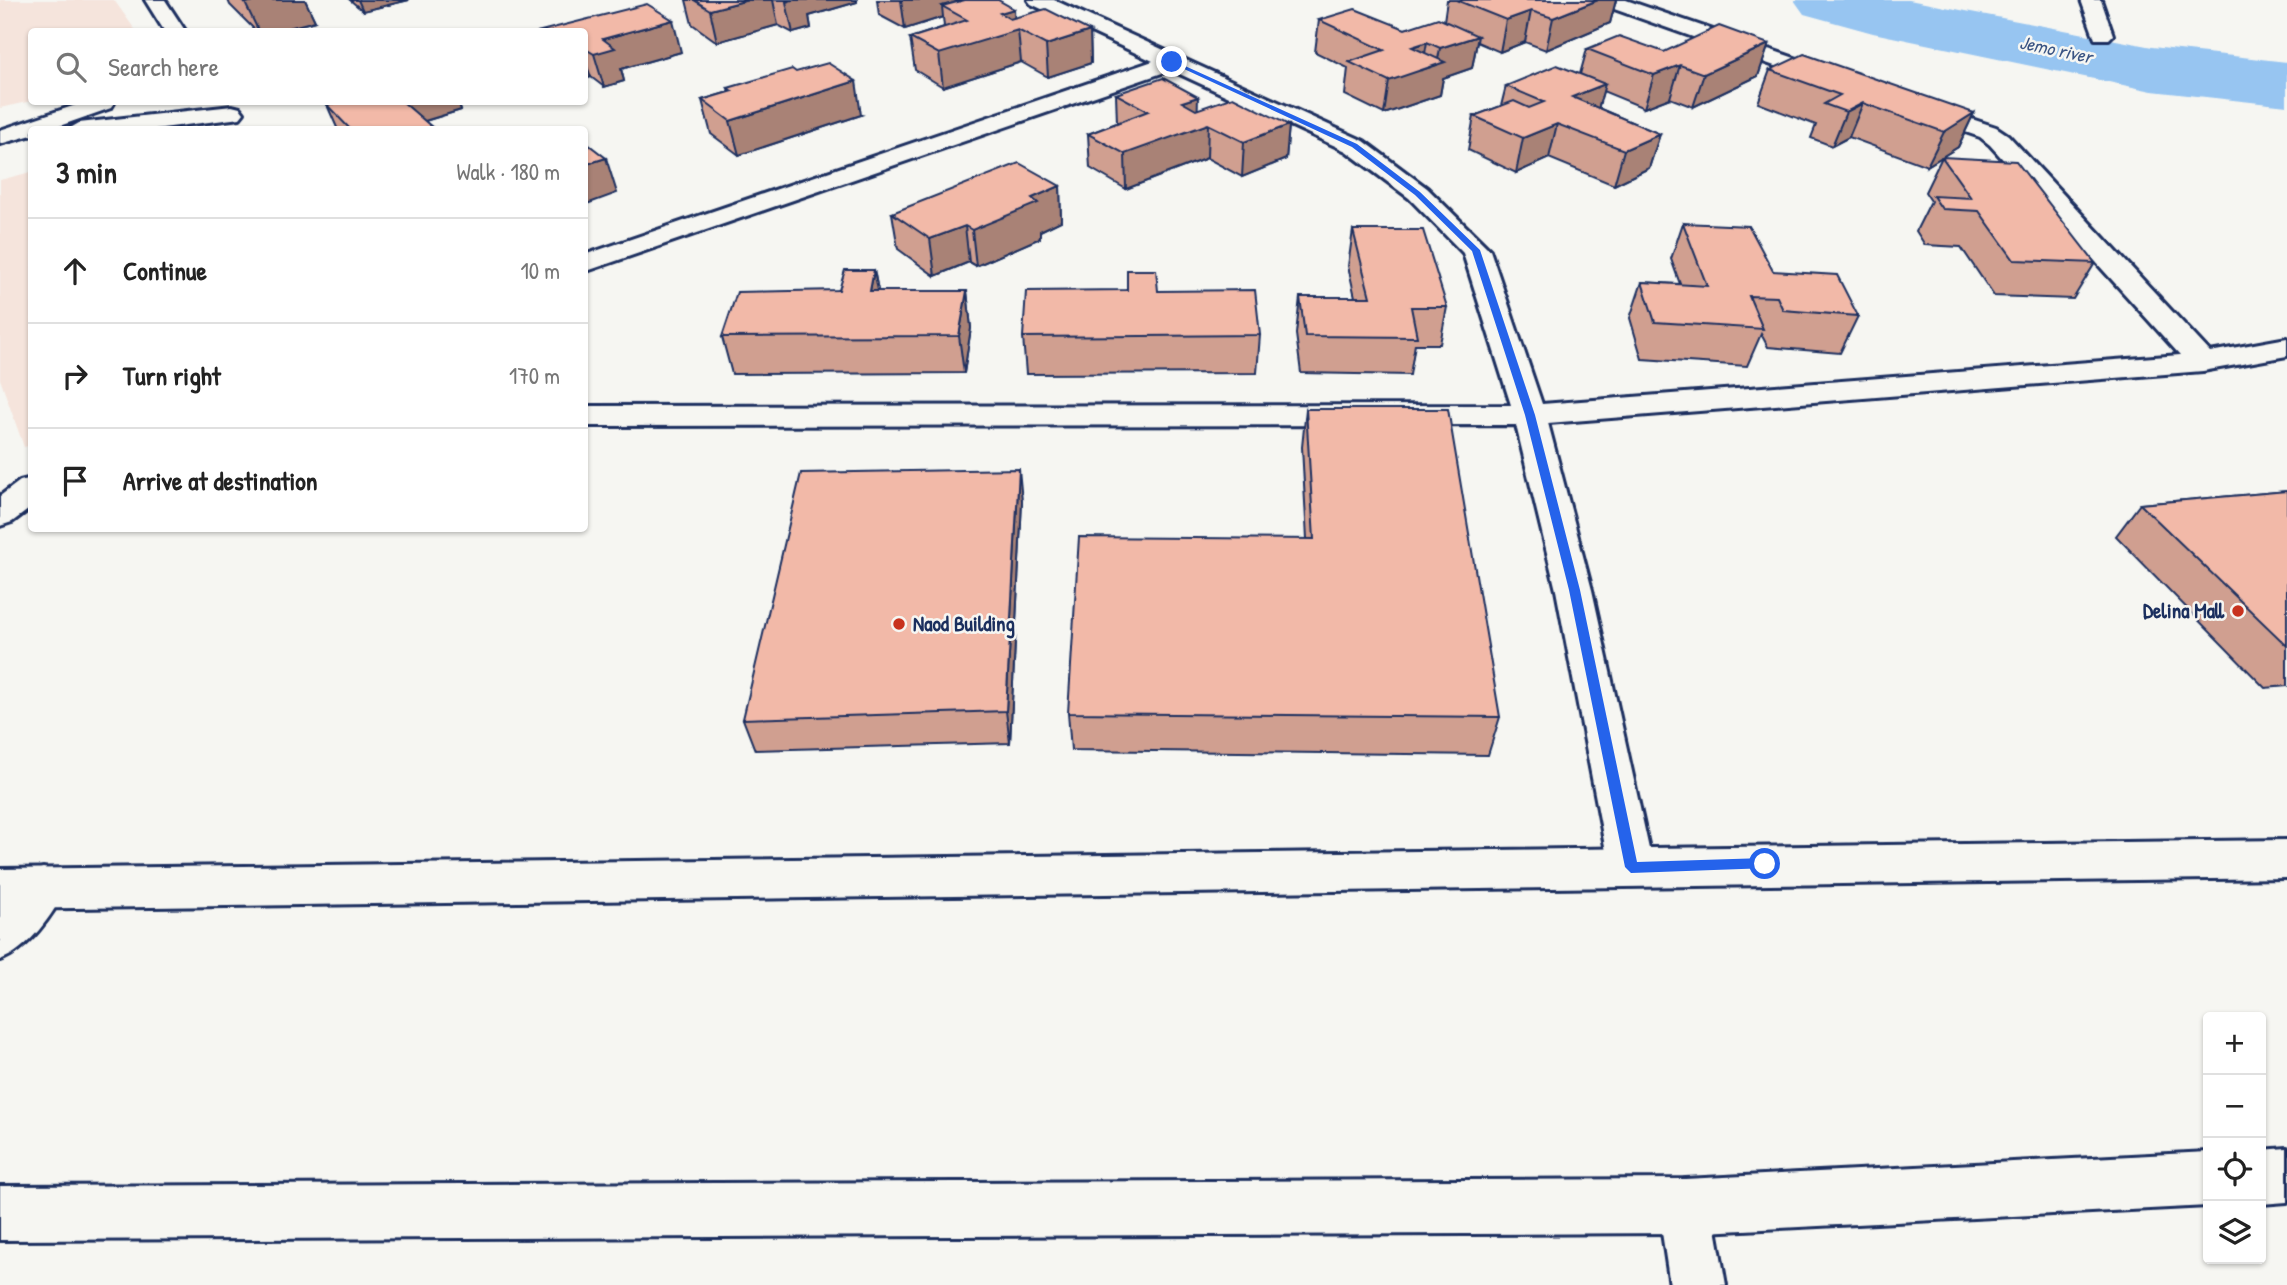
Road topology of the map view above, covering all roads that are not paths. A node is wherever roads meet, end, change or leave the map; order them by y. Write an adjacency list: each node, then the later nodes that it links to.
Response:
1 (155, 0): 5 (street)
2 (1038, 0): 7 (street)
3 (1607, 0): 8 (street)
4 (2091, 0): 6 (street)
5 (173, 28)
6 (2102, 35)
7 (1172, 62): 17 (street); 21 (street)
8 (1858, 87)
9 (1898, 101): 19 (street)
10 (98, 105): 12 (street)
11 (234, 115): 13 (street)
12 (34, 126)
13 (120, 126)
14 (28, 128): 16 (street)
15 (28, 134): 16 (street)
16 (1, 137)
17 (588, 263)
18 (2287, 346): 19 (street)
19 (2203, 362): 21 (street)
20 (588, 415): 21 (street)
21 (1530, 415): 23 (street)
22 (2287, 859): 23 (street)
23 (1631, 867): 24 (street)
24 (22, 888): 25 (street)
25 (0, 939)
26 (2287, 1175): 27 (street)
27 (2266, 1177)
28 (2203, 1180): 29 (street)
29 (1685, 1206): 30 (street); 31 (street)
30 (0, 1213)
31 (1698, 1285)

